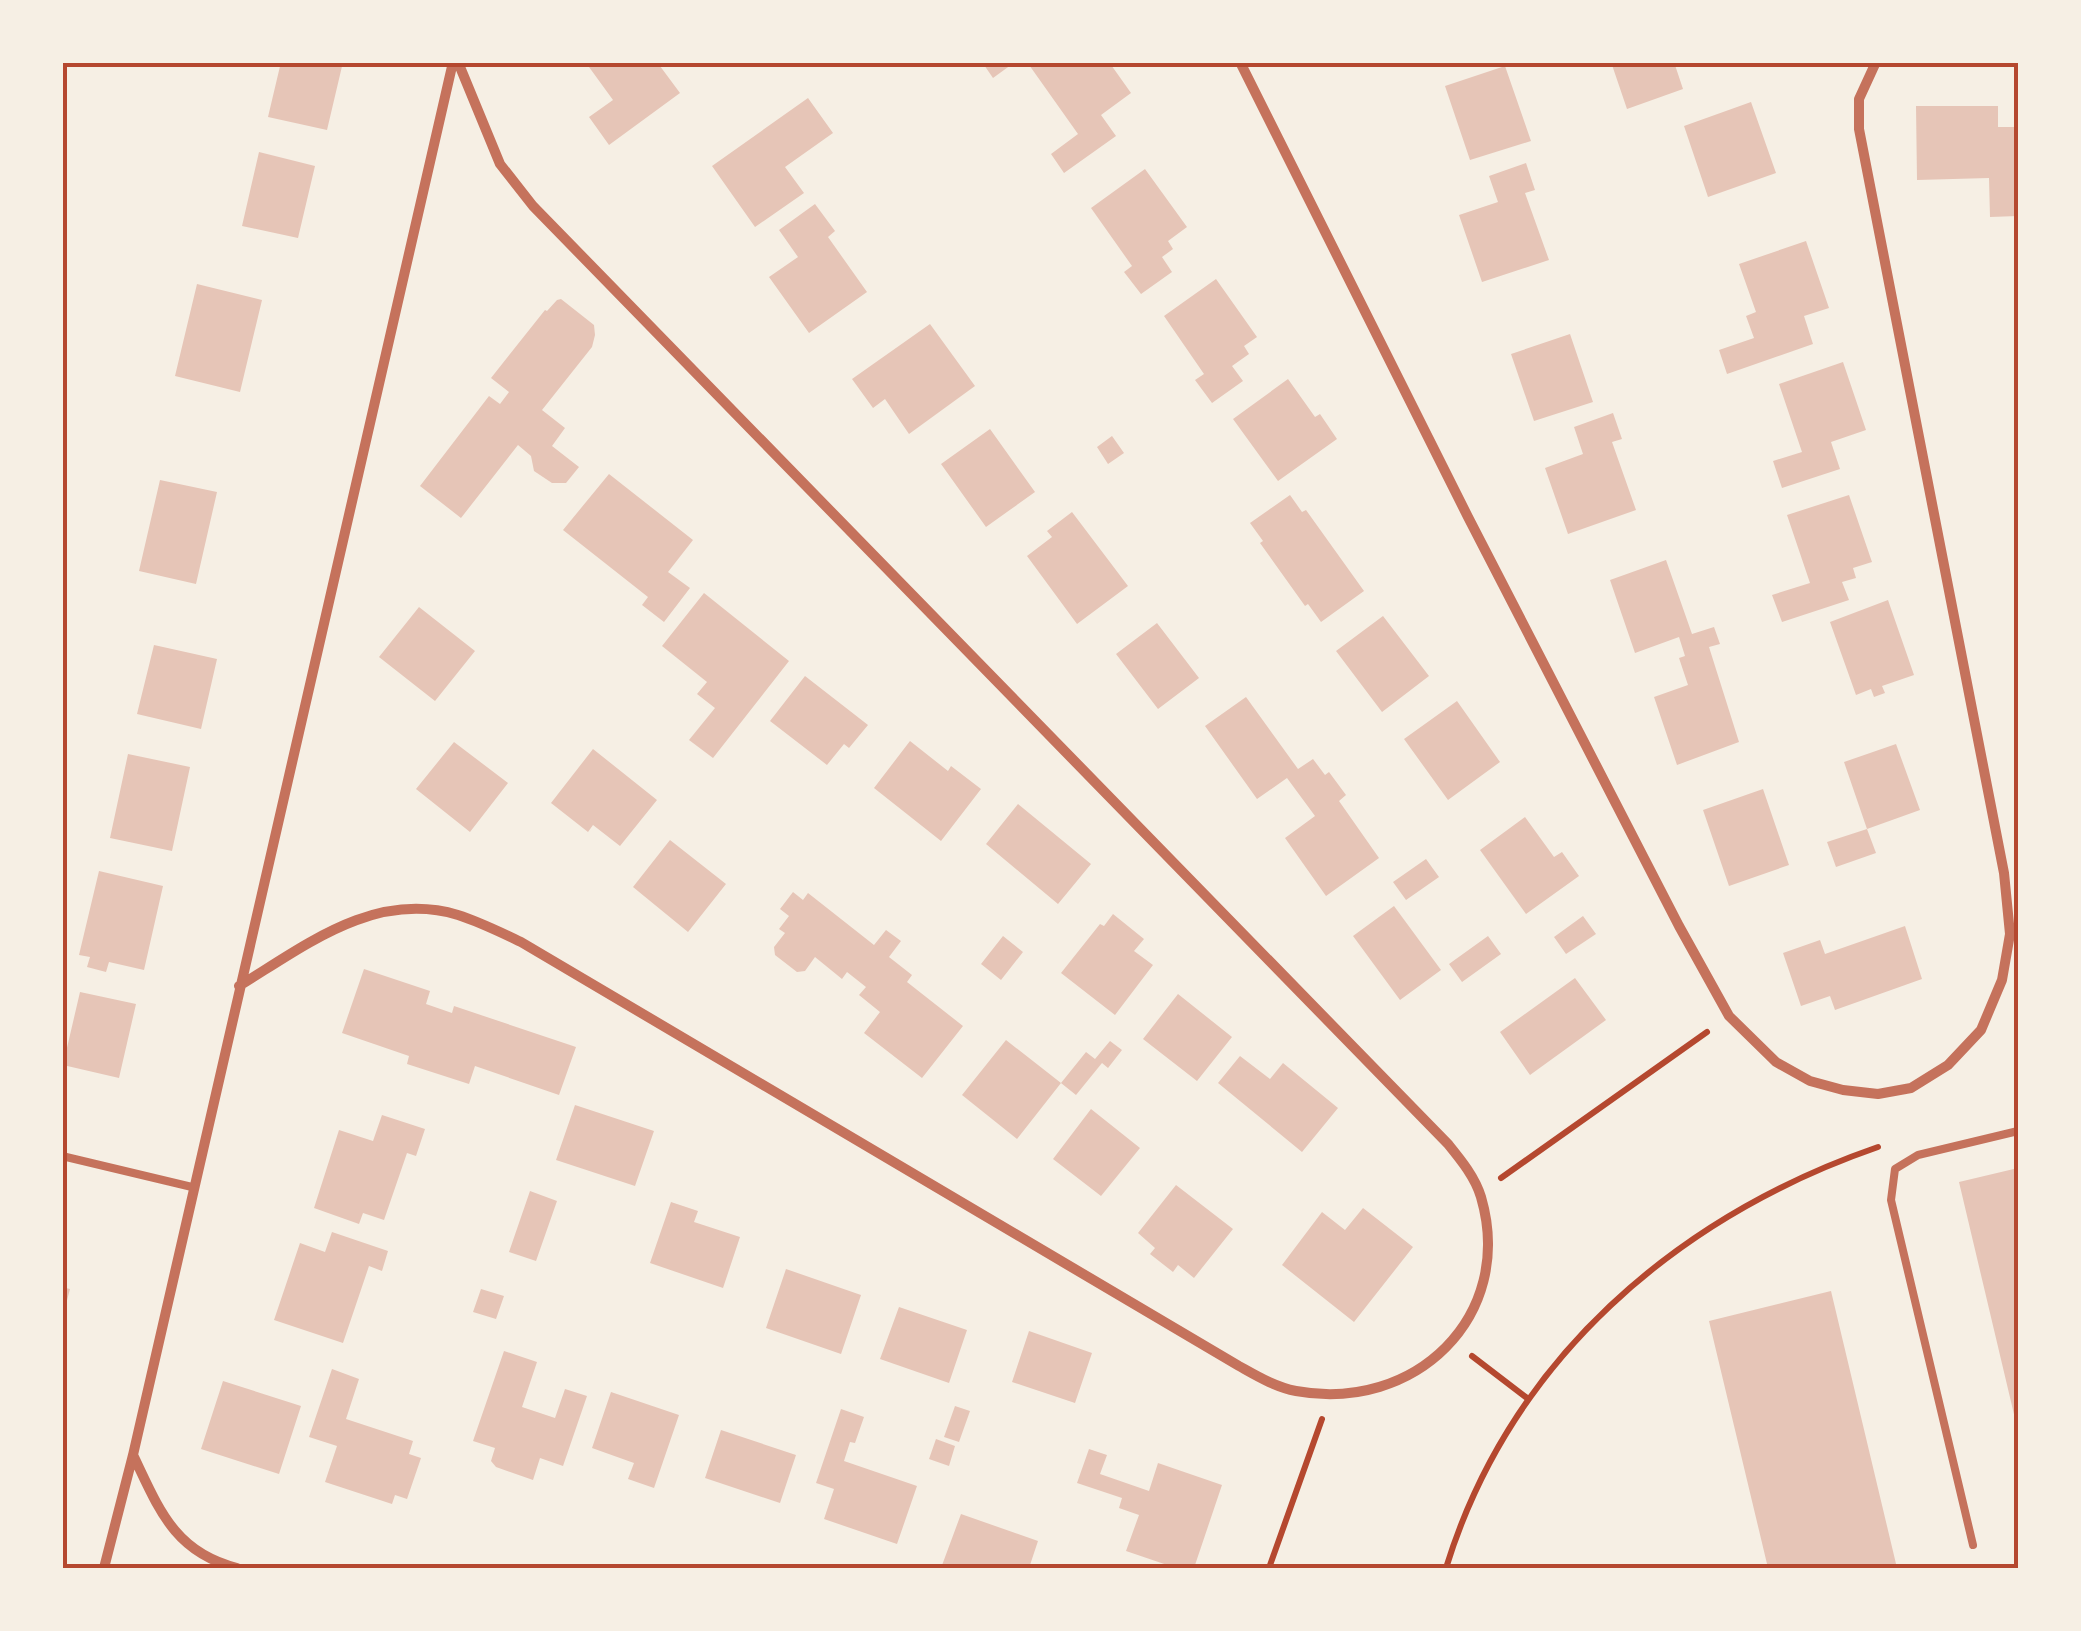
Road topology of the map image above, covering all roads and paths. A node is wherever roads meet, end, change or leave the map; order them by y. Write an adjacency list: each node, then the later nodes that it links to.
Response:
1 (455, 62): 4 (street); 10 (street)
2 (1240, 62): 5 (street)
3 (1876, 62): 5 (street)
4 (240, 986): 9 (street); 12 (street)
5 (1730, 1016): 10 (path)
6 (2018, 1131): 15 (lane)
7 (1886, 1144): 13 (path)
8 (62, 1156): 9 (lane)
9 (192, 1187): 14 (street)
10 (1480, 1194): 11 (street)
11 (1452, 1341): 12 (street); 13 (path)
12 (1331, 1393): 18 (path)
13 (1527, 1398): 19 (path)
14 (133, 1454): 16 (street); 17 (street)
15 (1973, 1545)
16 (104, 1568)
17 (237, 1568)
18 (1269, 1568)
19 (1446, 1568)

